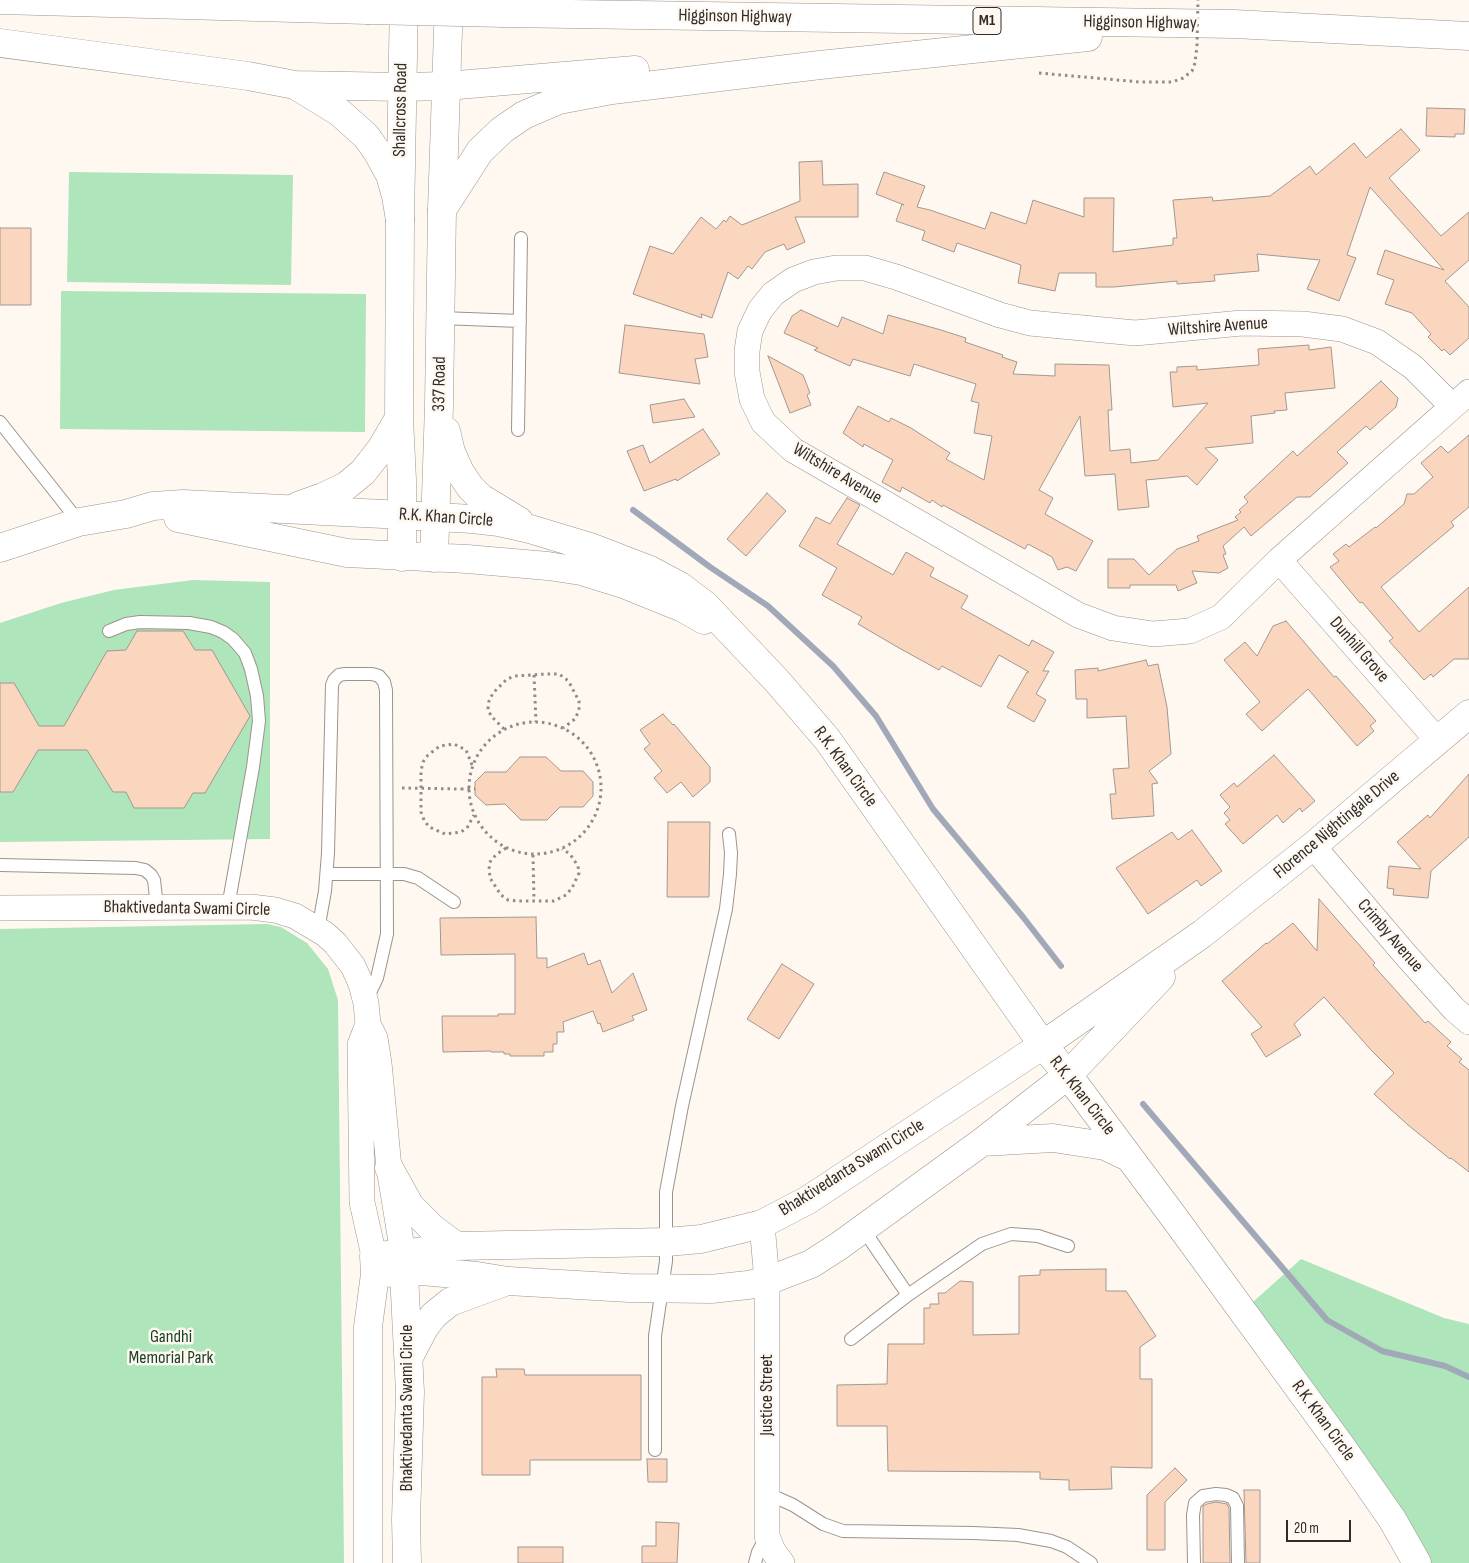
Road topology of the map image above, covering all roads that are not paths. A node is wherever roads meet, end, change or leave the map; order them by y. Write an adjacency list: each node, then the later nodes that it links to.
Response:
1 (0, 0): 4 (main road, Higginson Highway / M1, bridge)
2 (404, 0): 10 (main road, Shallcross Road)
3 (449, 0): 9 (main road)
4 (1234, 24): 5 (main road, Higginson Highway / M1); 7 (main road)
5 (1469, 36)
6 (0, 43): 8 (main road)
7 (820, 64): 9 (main road); 11 (main road)
8 (295, 85): 10 (main road); 12 (main road)
9 (446, 86): 10 (main road); 11 (main road)
10 (402, 87): 12 (main road, Shallcross Road)
11 (442, 210): 14 (main road, 337 Road)
12 (400, 220): 18 (main road)
13 (521, 238): 15 (lane)
14 (441, 318): 15 (lane); 17 (main road, 337 Road)
15 (520, 321): 20 (lane)
16 (1460, 399): 30 (street, Wiltshire Avenue); 30 (street, Wiltshire Avenue)
17 (440, 405): 24 (main road, 337 Road); 26 (main road)
18 (399, 418): 21 (main road); 23 (main road)
19 (0, 422): 25 (lane)
20 (518, 430)
21 (282, 509): 22 (main road, R.K. Khan Circle); 23 (main road, R.K. Khan Circle)
22 (126, 514): 25 (main road, R.K. Khan Circle); 28 (main road, R.K. Khan Circle)
23 (403, 515): 24 (main road, R.K. Khan Circle); 28 (main road)
24 (436, 517): 26 (main road, R.K. Khan Circle); 29 (main road, 337 Road)
25 (79, 522): 27 (main road, R.K. Khan Circle)
26 (530, 529): 32 (main road, R.K. Khan Circle)
27 (0, 548)
28 (402, 557): 29 (main road, R.K. Khan Circle)
29 (434, 558): 32 (main road, R.K. Khan Circle)
30 (1279, 560): 34 (street, Dunhill Grove)
31 (109, 631): 43 (lane)
32 (735, 638): 48 (main road, R.K. Khan Circle)
33 (1469, 714): 34 (main road, Florence Nightingale Drive)
34 (1438, 741): 36 (main road, Florence Nightingale Drive)
35 (729, 834): 55 (lane)
36 (1313, 846): 45 (main road, Florence Nightingale Drive); 47 (street, Crimby Avenue)
37 (0, 865): 41 (lane)
38 (387, 873): 39 (lane); 39 (lane); 40 (lane); 46 (lane)
39 (327, 874): 44 (lane)
40 (454, 902)
41 (157, 907): 42 (street, Bhaktivedanta Swami Circle); 43 (street, Bhaktivedanta Swami Circle)
42 (0, 908)
43 (228, 908): 44 (street, Bhaktivedanta Swami Circle)
44 (318, 930): 46 (street, Bhaktivedanta Swami Circle)
45 (1202, 934): 48 (main road, Florence Nightingale Drive); 49 (main road, Florence Nightingale Drive)
46 (367, 1014): 52 (street, Bhaktivedanta Swami Circle); 59 (street)
47 (1469, 1022)
48 (1043, 1045): 49 (main road, R.K. Khan Circle); 53 (main road, Bhaktivedanta Swami Circle)
49 (1068, 1075): 50 (main road); 51 (main road, R.K. Khan Circle)
50 (982, 1142): 51 (main road); 54 (main road)
51 (1130, 1158): 78 (main road, R.K. Khan Circle)
52 (389, 1168): 56 (main road); 58 (street, Bhaktivedanta Swami Circle)
53 (762, 1224): 55 (main road, Bhaktivedanta Swami Circle); 61 (street, Justice Street)
54 (862, 1229): 61 (main road); 63 (lane)
55 (667, 1242): 56 (main road, Bhaktivedanta Swami Circle); 62 (lane)
56 (456, 1246): 58 (main road, Bhaktivedanta Swami Circle)
57 (1068, 1246): 63 (lane)
58 (404, 1262): 59 (main road); 60 (main road); 65 (main road, Bhaktivedanta Swami Circle)
59 (374, 1265): 70 (main road)
60 (508, 1281): 62 (main road); 65 (main road)
61 (767, 1281): 62 (main road); 67 (street, Justice Street)
62 (662, 1289): 66 (lane)
63 (908, 1295): 64 (lane)
64 (851, 1339)
65 (409, 1358): 68 (main road, Bhaktivedanta Swami Circle)
66 (655, 1450)
67 (766, 1493): 69 (street, Justice Street); 75 (lane)
68 (406, 1519): 71 (main road, Bhaktivedanta Swami Circle); 72 (main road)
69 (767, 1536): 73 (lane); 74 (street, Justice Street)
70 (368, 1563)
71 (407, 1563)
72 (419, 1563)
73 (755, 1563)
74 (782, 1563)
75 (1091, 1563)
76 (1194, 1563): 77 (lane)
77 (1238, 1563)
78 (1417, 1563)

